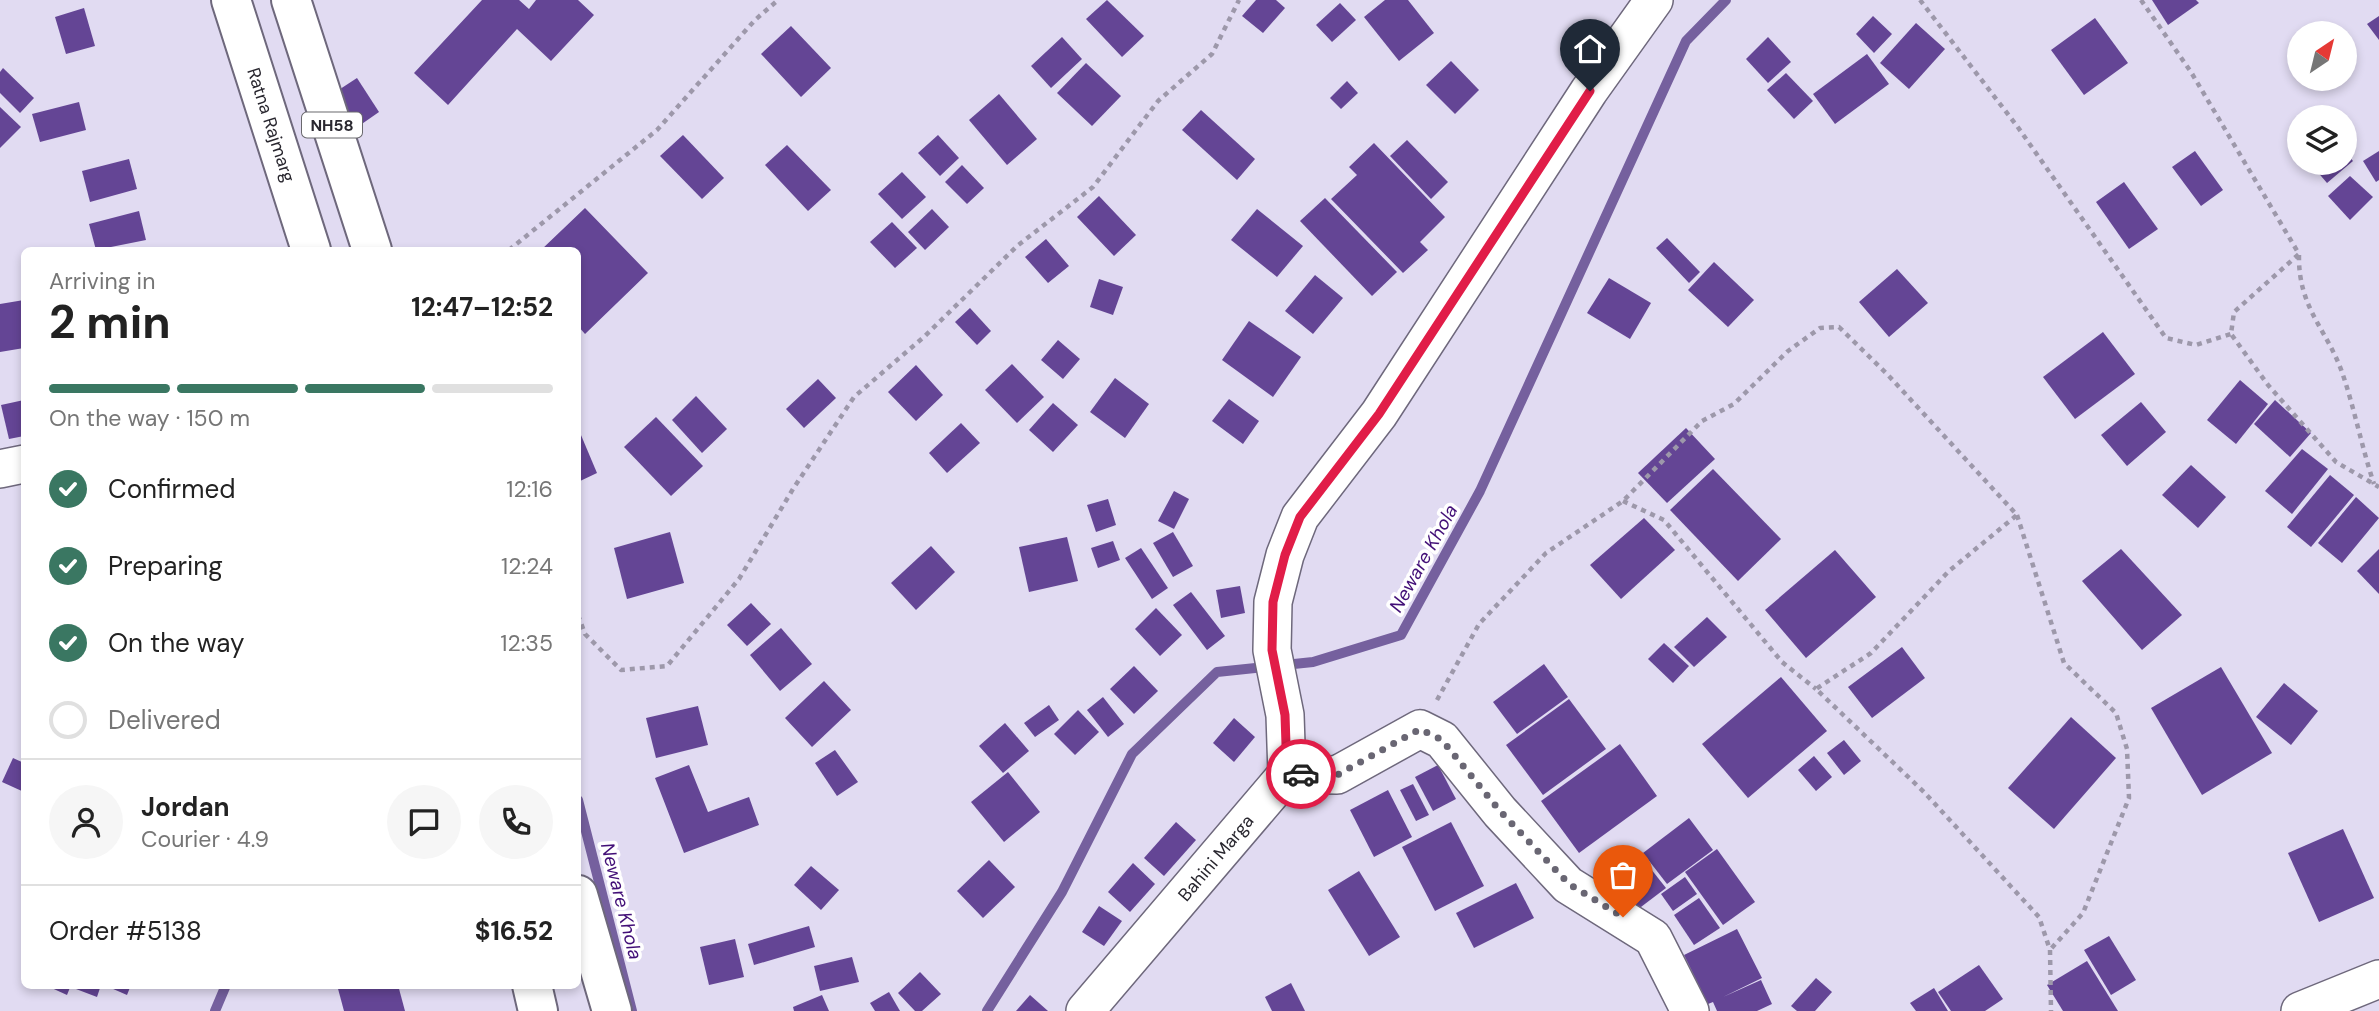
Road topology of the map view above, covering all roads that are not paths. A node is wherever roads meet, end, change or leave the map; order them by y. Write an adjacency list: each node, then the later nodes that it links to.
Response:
1 (231, 0): 4 (main road, Ratna Rajmarg / NH58)
2 (291, 0): 5 (main road, NH58)
3 (1654, 0): 8 (street)
4 (311, 247)
5 (371, 247)
6 (21, 465): 7 (street)
7 (0, 469)
8 (1287, 774): 14 (street, Bahini Marga); 15 (street)
9 (581, 905): 13 (main road)
10 (2379, 979): 16 (street)
11 (533, 989): 12 (main road)
12 (538, 1011)
13 (612, 1011)
14 (1085, 1011)
15 (1690, 1011)
16 (2300, 1011)

